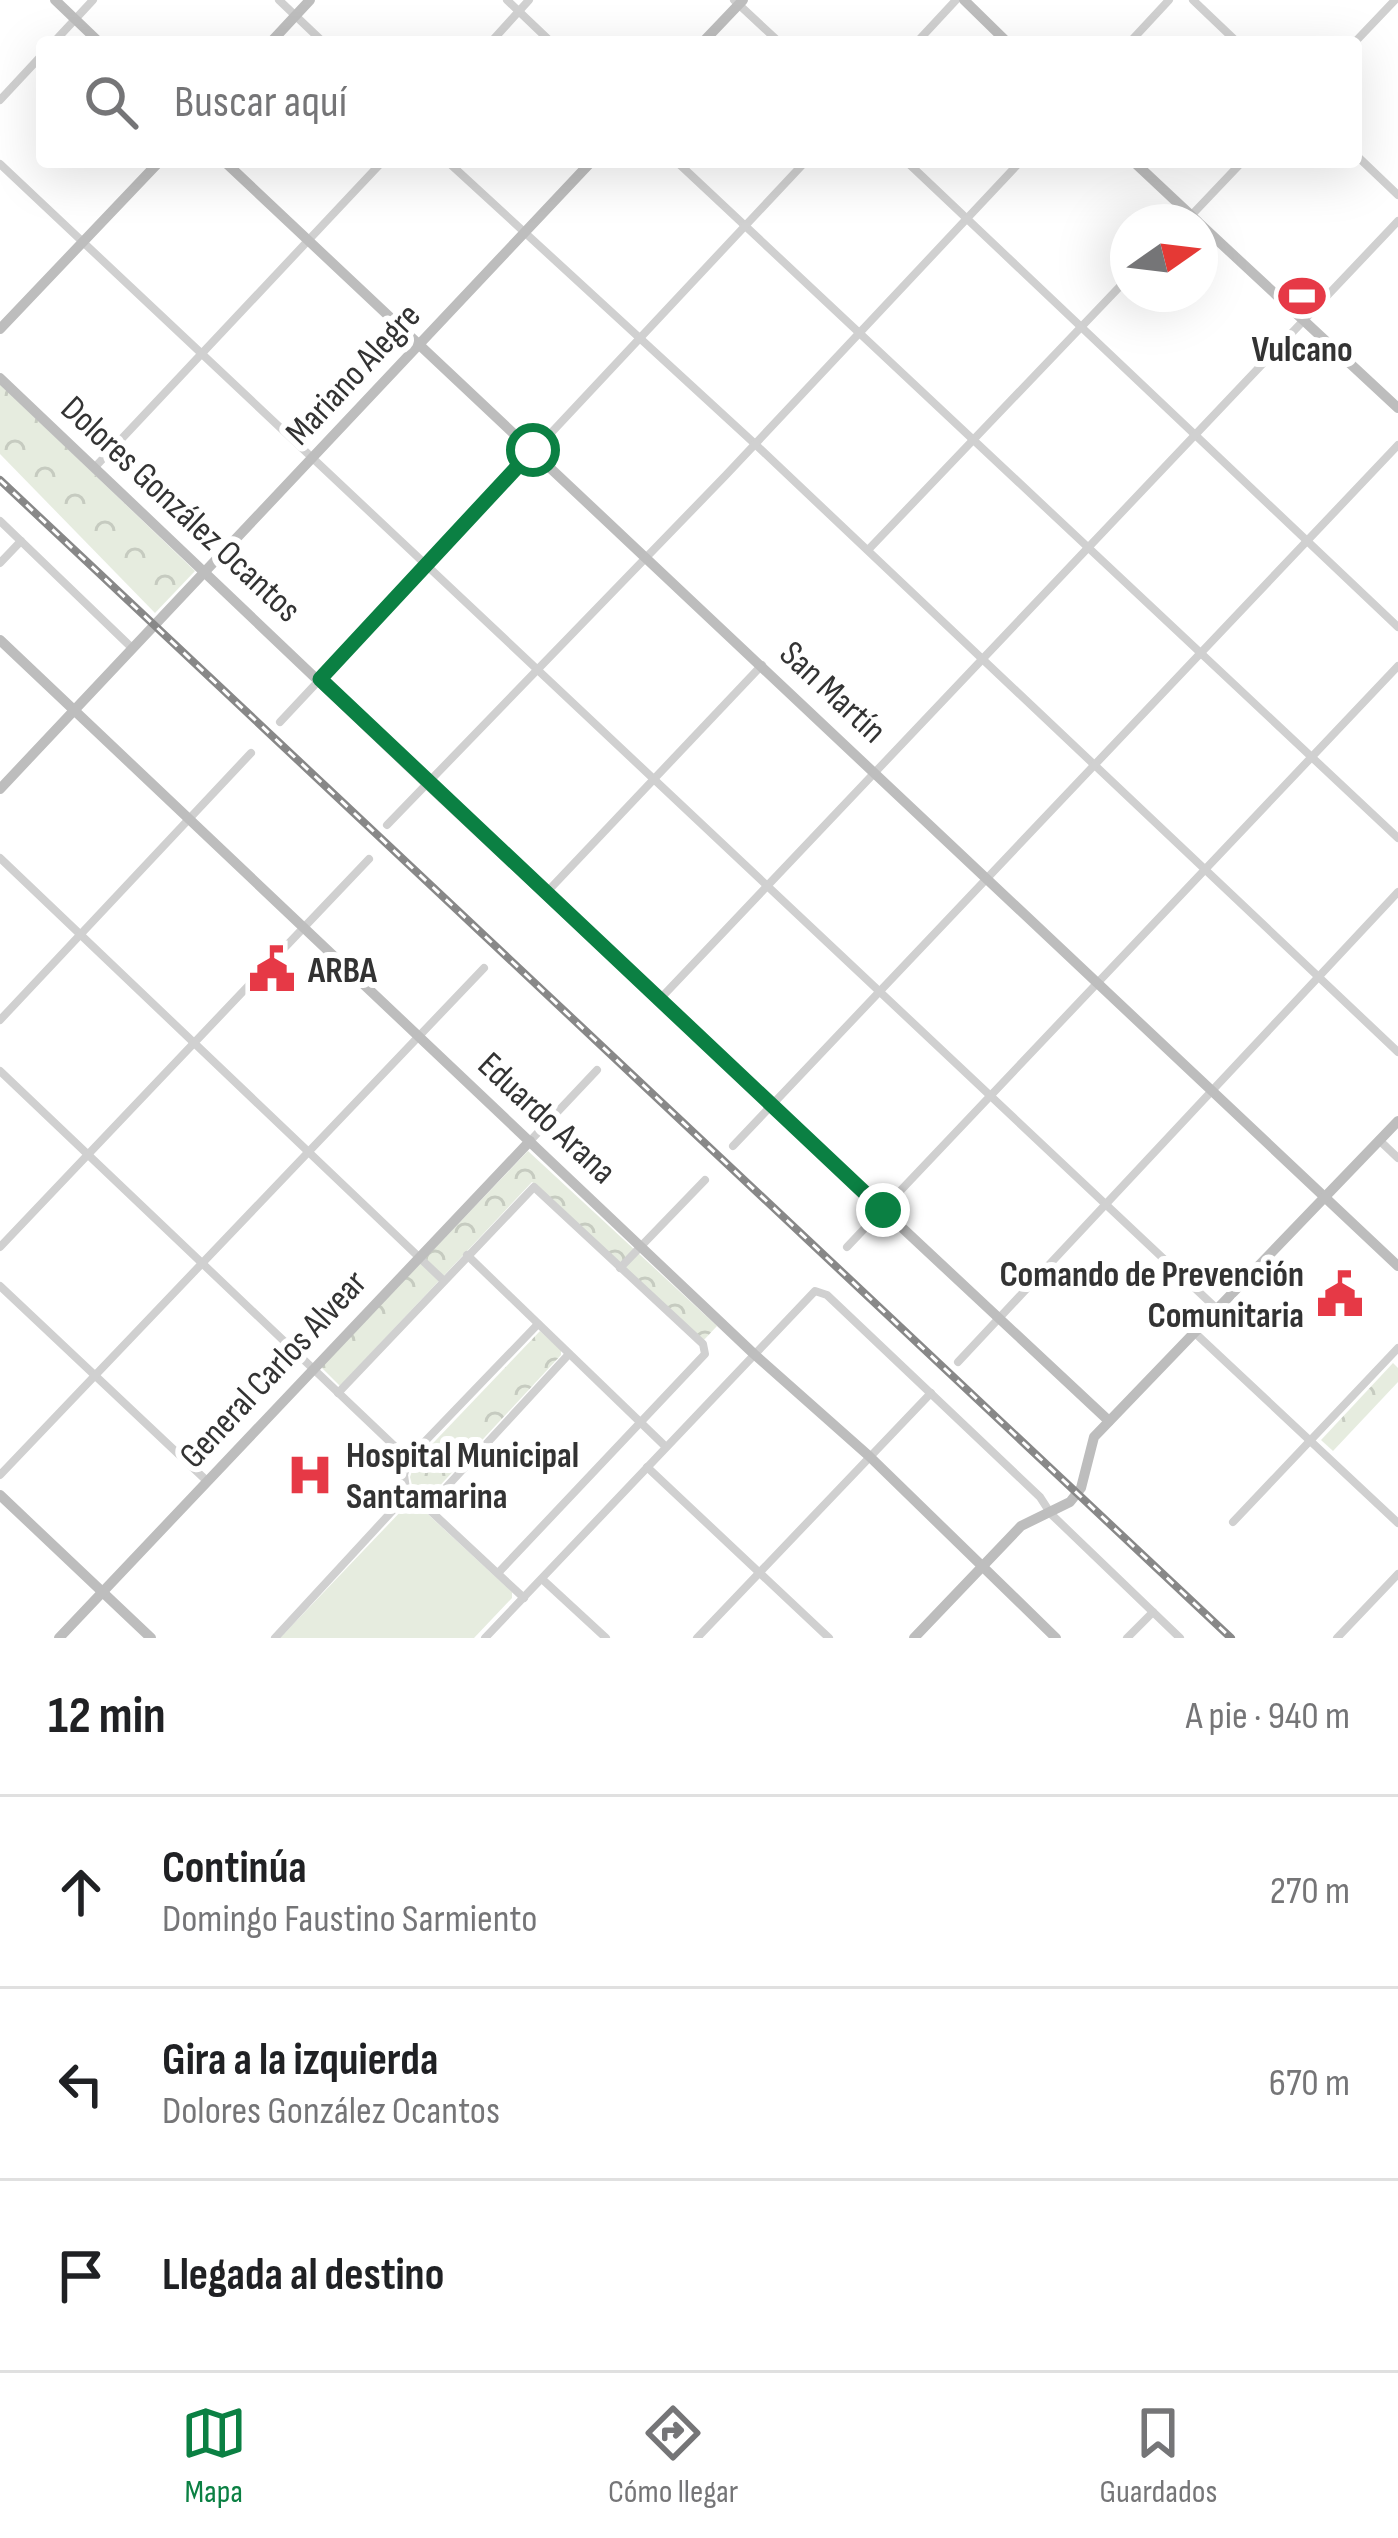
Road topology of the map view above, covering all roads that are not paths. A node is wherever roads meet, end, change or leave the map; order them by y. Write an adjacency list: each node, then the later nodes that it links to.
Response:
1 (55, 0): 14 (street)
2 (93, 0): 14 (street)
3 (279, 0): 13 (street)
4 (310, 0): 13 (street)
5 (507, 0): 12 (street)
6 (529, 0): 12 (street)
7 (960, 0): 23 (street); 24 (street)
8 (1169, 0): 25 (street)
9 (1193, 0): 26 (street)
10 (1395, 0): 27 (street)
11 (739, 1): 21 (street); 22 (street)
12 (519, 11): 19 (street); 20 (street)
13 (296, 15): 17 (street); 18 (street)
14 (75, 19): 15 (street); 16 (street)
15 (59, 36)
16 (93, 36)
17 (277, 36)
18 (317, 36)
19 (496, 36)
20 (545, 36)
21 (709, 36)
22 (773, 36)
23 (923, 36)
24 (1000, 36)
25 (1136, 36)
26 (1231, 36)
27 (1361, 36)
28 (36, 61): 29 (street)
29 (0, 100)
30 (1362, 161): 43 (street)
31 (0, 164): 51 (street)
32 (153, 168): 51 (street)
33 (231, 168): 50 (street, San Martín)
34 (376, 168): 50 (street)
35 (454, 168): 49 (street)
36 (585, 168): 49 (street, Mariano Alegre)
37 (683, 168): 48 (street)
38 (799, 168): 48 (street)
39 (913, 168): 46 (street)
40 (1014, 168): 46 (street)
41 (1140, 168): 44 (street)
42 (1237, 168): 45 (street)
43 (1398, 195)
44 (1177, 204)
45 (1208, 204)
46 (967, 219): 55 (street); 57 (street)
47 (1398, 221): 54 (street)
48 (745, 226): 57 (street); 58 (street)
49 (524, 234): 58 (street); 59 (street, Mariano Alegre)
50 (308, 240): 59 (street, San Martín); 60 (street)
51 (82, 241): 56 (street); 60 (street)
52 (1218, 243): 54 (street)
53 (1110, 296): 55 (street)
54 (1304, 320): 62 (street); 63 (street)
55 (1081, 325): 63 (street); 64 (street)
56 (0, 329)
57 (858, 334): 64 (street); 65 (street)
58 (638, 338): 65 (street); 67 (street)
59 (419, 346): 67 (street, San Martín); 68 (street, Mariano Alegre)
60 (202, 353): 68 (street); 69 (street)
61 (0, 378): 69 (street, Dolores González Ocantos)
62 (1398, 409)
63 (1196, 436): 72 (street); 73 (street)
64 (974, 440): 73 (street); 74 (street)
65 (754, 443): 74 (street); 75 (street)
66 (1398, 445): 72 (street)
67 (533, 450): 75 (street, San Martín); 77 (street)
68 (313, 458): 77 (street); 78 (street, Mariano Alegre)
69 (96, 466): 78 (street, Dolores González Ocantos)
70 (0, 521): 71 (street)
71 (21, 541): 76 (street); 81 (street)
72 (1307, 541): 79 (street); 82 (street)
73 (1087, 546): 82 (street); 83 (street)
74 (868, 550): 83 (street)
75 (648, 556): 84 (street, San Martín); 86 (street)
76 (0, 563)
77 (427, 566): 86 (street); 87 (street)
78 (204, 572): 81 (street, Mariano Alegre); 87 (street, Dolores González Ocantos)
79 (1398, 627)
80 (0, 640): 88 (street, Eduardo Arana)
81 (131, 647): 88 (street, Mariano Alegre)
82 (1200, 653): 91 (street); 92 (street)
83 (982, 657): 92 (street); 93 (street)
84 (763, 665): 93 (street, San Martín); 94 (street)
85 (1398, 666): 91 (street)
86 (538, 671): 94 (street); 95 (street)
87 (320, 679): 89 (street); 95 (street, Dolores González Ocantos)
88 (72, 709): 96 (street, Mariano Alegre); 97 (street, Eduardo Arana)
89 (280, 722)
90 (251, 753): 97 (street)
91 (1312, 756): 99 (street); 102 (street)
92 (1094, 765): 102 (street); 103 (street)
93 (875, 771): 103 (street, San Martín); 104 (street)
94 (655, 779): 104 (street); 106 (street)
95 (428, 784): 98 (street); 106 (street, Dolores González Ocantos)
96 (0, 789)
97 (189, 819): 107 (street, Eduardo Arana); 108 (street)
98 (387, 826)
99 (1398, 838)
100 (0, 858): 108 (street)
101 (369, 859): 107 (street)
102 (1205, 870): 110 (street); 111 (street)
103 (986, 876): 111 (street, San Martín); 112 (street)
104 (768, 884): 112 (street); 113 (street)
105 (1398, 892): 110 (street)
106 (546, 893): 113 (street, Dolores González Ocantos)
107 (302, 926): 115 (street, Eduardo Arana); 116 (street)
108 (80, 935): 114 (street); 116 (street)
109 (484, 968): 115 (street)
110 (1318, 977): 117 (street); 120 (street)
111 (1100, 983): 120 (street, San Martín); 121 (street)
112 (880, 990): 121 (street); 122 (street)
113 (659, 1000): 122 (street, Dolores González Ocantos)
114 (0, 1020)
115 (418, 1036): 125 (street, Eduardo Arana); 127 (street)
116 (193, 1042): 127 (street); 128 (street)
117 (1398, 1052)
118 (597, 1070): 125 (street)
119 (0, 1071): 128 (street)
120 (1212, 1089): 131 (street, San Martín); 132 (street)
121 (993, 1096): 132 (street); 133 (street)
122 (773, 1104): 126 (street); 133 (street, Dolores González Ocantos)
123 (1398, 1120): 124 (street)
124 (1379, 1140): 129 (street); 131 (street)
125 (530, 1141): 134 (street, Eduardo Arana); 138 (street, General Carlos Alvear)
126 (733, 1146)
127 (308, 1151): 138 (street); 139 (street)
128 (87, 1154): 135 (street); 139 (street)
129 (1398, 1158)
130 (705, 1180): 134 (street)
131 (1325, 1196): 140 (street, San Martín); 144 (street)
132 (1106, 1202): 144 (street); 145 (street)
133 (883, 1210): 136 (street); 145 (street, Dolores González Ocantos)
134 (641, 1246): 141 (street); 150 (street, Eduardo Arana)
135 (0, 1247)
136 (848, 1247)
137 (467, 1255): 141 (street); 142 (street); 146 (street)
138 (419, 1257): 142 (street); 152 (street, General Carlos Alvear)
139 (202, 1264): 152 (street); 153 (street)
140 (1398, 1265)
141 (620, 1268): 157 (street)
142 (443, 1280): 154 (street)
143 (0, 1286): 153 (street)
144 (1217, 1309): 147 (street)
145 (998, 1317): 151 (street); 156 (street, Dolores González Ocantos)
146 (538, 1324): 149 (street); 161 (street)
147 (1195, 1333): 156 (street); 158 (street)
148 (1398, 1348): 158 (street)
149 (569, 1354): 157 (street); 167 (street)
150 (754, 1354): 155 (street); 159 (street); 160 (street, Eduardo Arana)
151 (958, 1362)
152 (311, 1368): 154 (street); 164 (street, General Carlos Alvear)
153 (96, 1377): 163 (street); 164 (street)
154 (338, 1393): 161 (street)
155 (931, 1393): 160 (street); 168 (street)
156 (1109, 1421): 168 (street)
157 (641, 1423): 159 (street); 173 (street)
158 (1311, 1440): 169 (street); 170 (street)
159 (666, 1447): 162 (street)
160 (869, 1456): 171 (street, Eduardo Arana); 172 (street)
161 (409, 1460): 165 (street)
162 (647, 1467): 172 (street); 175 (street)
163 (0, 1475)
164 (207, 1481): 176 (street, General Carlos Alvear)
165 (407, 1495): 167 (street); 181 (street)
166 (0, 1496): 176 (street)
167 (422, 1503): 173 (street)
168 (1051, 1514): 171 (street); 178 (street)
169 (1233, 1522)
170 (1398, 1523)
171 (981, 1567): 186 (street); 187 (street, Eduardo Arana)
172 (759, 1571): 184 (street); 185 (street)
173 (499, 1574): 177 (street)
174 (1398, 1574): 190 (street)
175 (542, 1579): 177 (street); 183 (street)
176 (102, 1591): 179 (street, General Carlos Alvear); 180 (street)
177 (524, 1598): 182 (street)
178 (1153, 1612): 188 (street); 189 (street)
179 (59, 1638)
180 (151, 1638)
181 (275, 1638)
182 (485, 1638)
183 (606, 1638)
184 (697, 1638)
185 (829, 1638)
186 (914, 1638)
187 (1056, 1638)
188 (1126, 1638)
189 (1180, 1638)
190 (1337, 1638)

